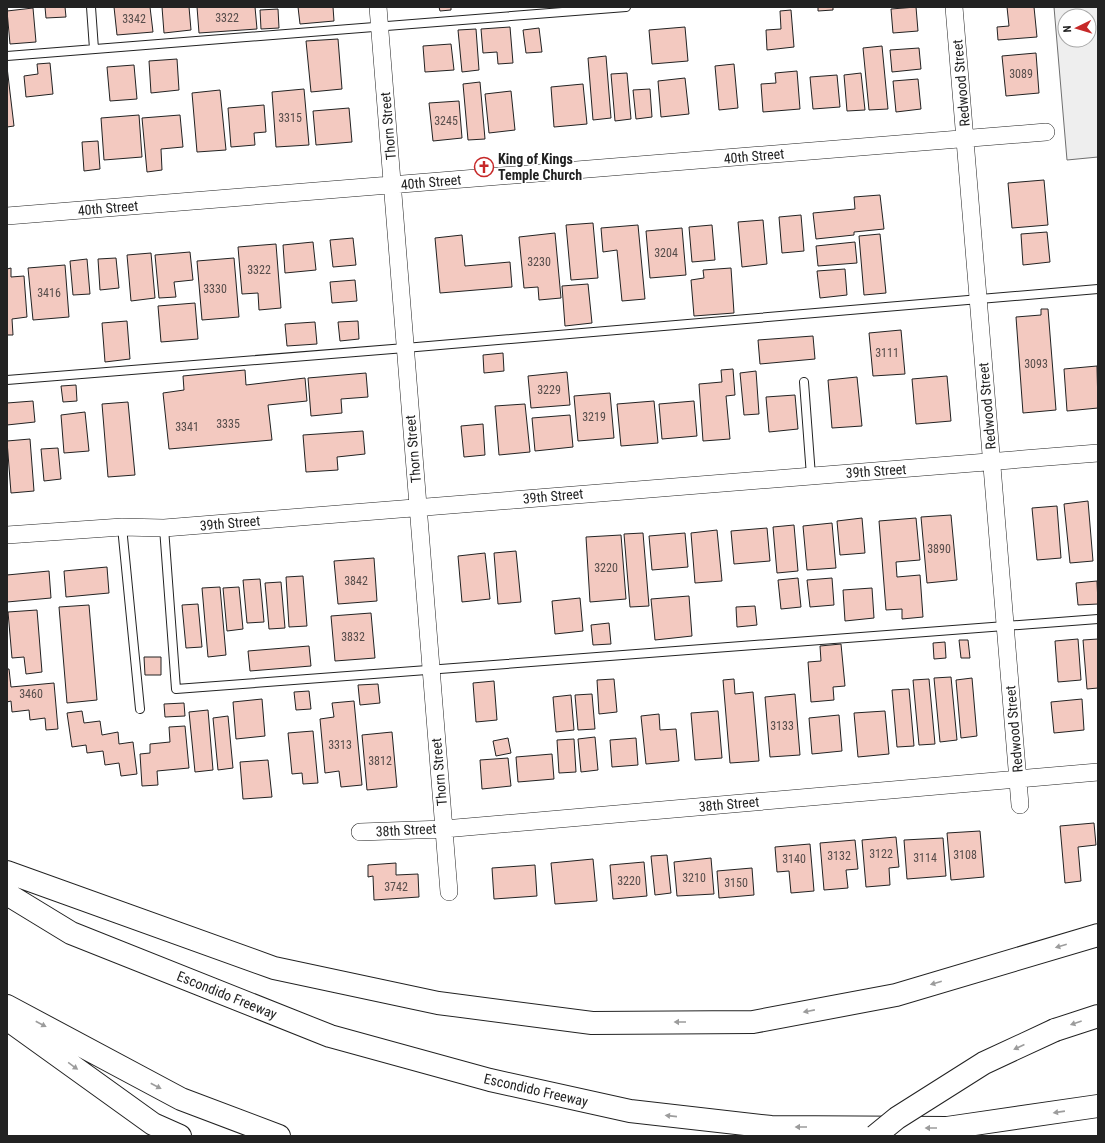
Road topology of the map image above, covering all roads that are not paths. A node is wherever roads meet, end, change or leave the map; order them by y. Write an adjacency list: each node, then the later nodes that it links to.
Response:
1 (90, 7): 6 (lane)
2 (378, 7): 5 (street, Thorn Street)
3 (626, 7): 5 (lane)
4 (954, 7): 9 (street, Redwood Street)
5 (380, 26): 6 (lane); 10 (street, Thorn Street)
6 (94, 49): 7 (lane)
7 (7, 56)
8 (1046, 132): 9 (street, 40th Street)
9 (965, 139): 10 (street, 40th Street); 13 (street, Redwood Street)
10 (393, 185): 11 (street, 40th Street); 14 (street, Thorn Street)
11 (7, 216)
12 (1098, 289): 13 (lane)
13 (978, 300): 14 (lane); 18 (street, Redwood Street)
14 (405, 348): 15 (lane); 20 (street, Thorn Street)
15 (7, 380)
16 (804, 382): 19 (lane)
17 (1098, 453): 18 (street, 39th Street)
18 (992, 462): 19 (street, 39th Street); 25 (street, Redwood Street)
19 (811, 476): 20 (street, 39th Street)
20 (418, 507): 22 (street, 39th Street); 26 (street, Thorn Street)
21 (122, 527): 22 (street, 39th Street); 23 (street, 39th Street); 27 (lane)
22 (164, 528): 26 (lane)
23 (7, 534)
24 (1098, 619): 25 (lane)
25 (1006, 626): 26 (lane); 29 (street, Redwood Street)
26 (431, 670): 31 (street, Thorn Street)
27 (140, 709)
28 (1098, 772): 29 (street, 38th Street)
29 (1018, 778): 30 (street, Redwood Street); 31 (street, 38th Street)
30 (1020, 805)
31 (444, 829): 32 (street, 38th Street); 34 (street, Thorn Street)
32 (360, 832)
33 (7, 872): 36 (highway, one-way to 33)
34 (449, 892)
35 (7, 894): 40 (highway, Escondido Freeway, one-way to 35)
36 (1098, 935)
37 (7, 1006): 42 (highway, one-way to 42)
38 (1098, 1016): 43 (highway, one-way to 43, bridge)
39 (7, 1019): 41 (highway, one-way to 41)
40 (1098, 1106)
41 (180, 1136)
42 (279, 1136)
43 (875, 1136)

